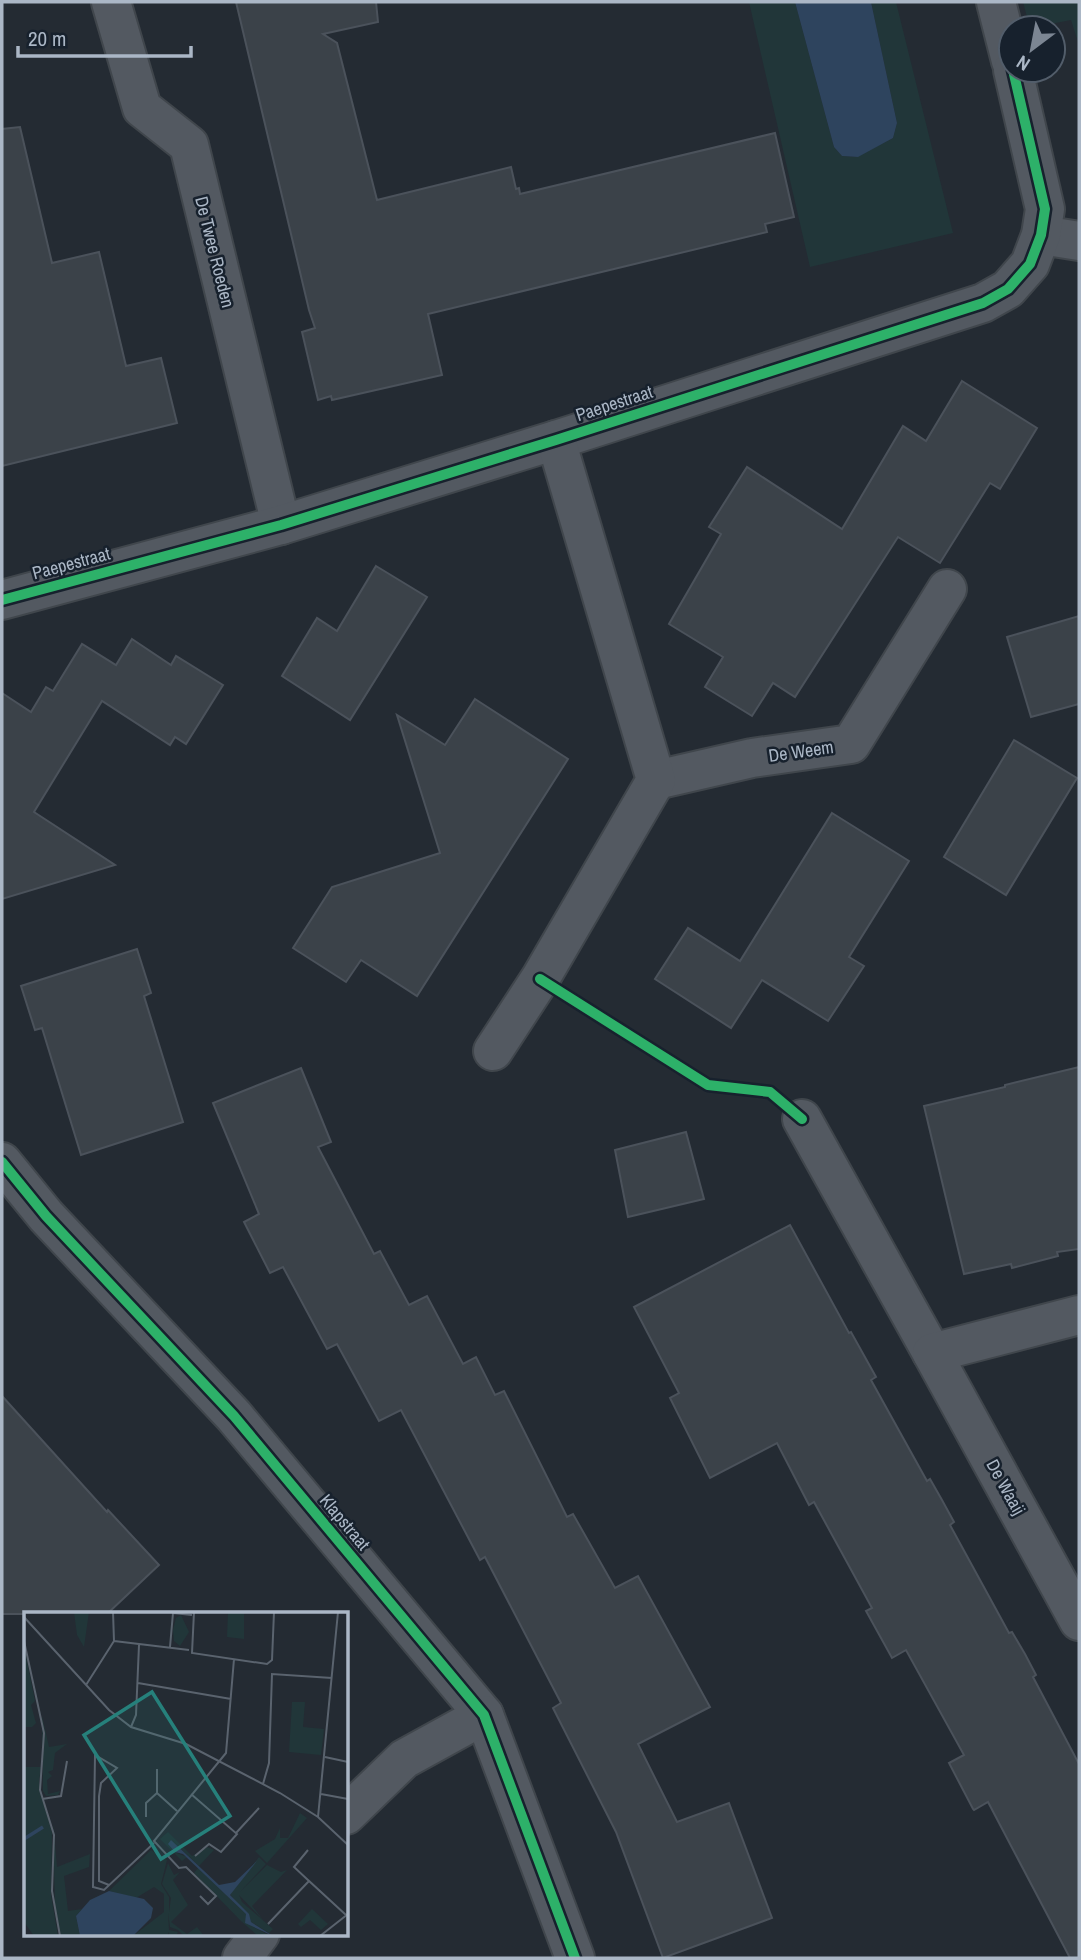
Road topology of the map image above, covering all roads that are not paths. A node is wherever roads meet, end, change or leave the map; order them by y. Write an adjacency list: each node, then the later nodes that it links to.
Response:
1 (111, 2): 6 (street, De Twee Roeden)
2 (1016, 84): 3 (street, Paepestraat)
3 (1041, 235): 4 (street); 5 (street, Paepestraat)
4 (1079, 241)
5 (556, 440): 6 (street, Paepestraat); 9 (street)
6 (281, 524): 8 (street, Paepestraat)
7 (947, 589): 9 (street, De Weem)
8 (2, 600)
9 (656, 780): 10 (street)
10 (493, 1051)
11 (803, 1119): 14 (street, De Waaij)
12 (2, 1162): 16 (street, Klapstraat)
13 (1079, 1315): 14 (street)
14 (932, 1353): 15 (street, De Waaij)
15 (1079, 1620)
16 (484, 1714): 17 (street); 20 (street, Klapstraat)
17 (348, 1813)
18 (258, 1936): 19 (street)
19 (242, 1958)
20 (575, 1958)

